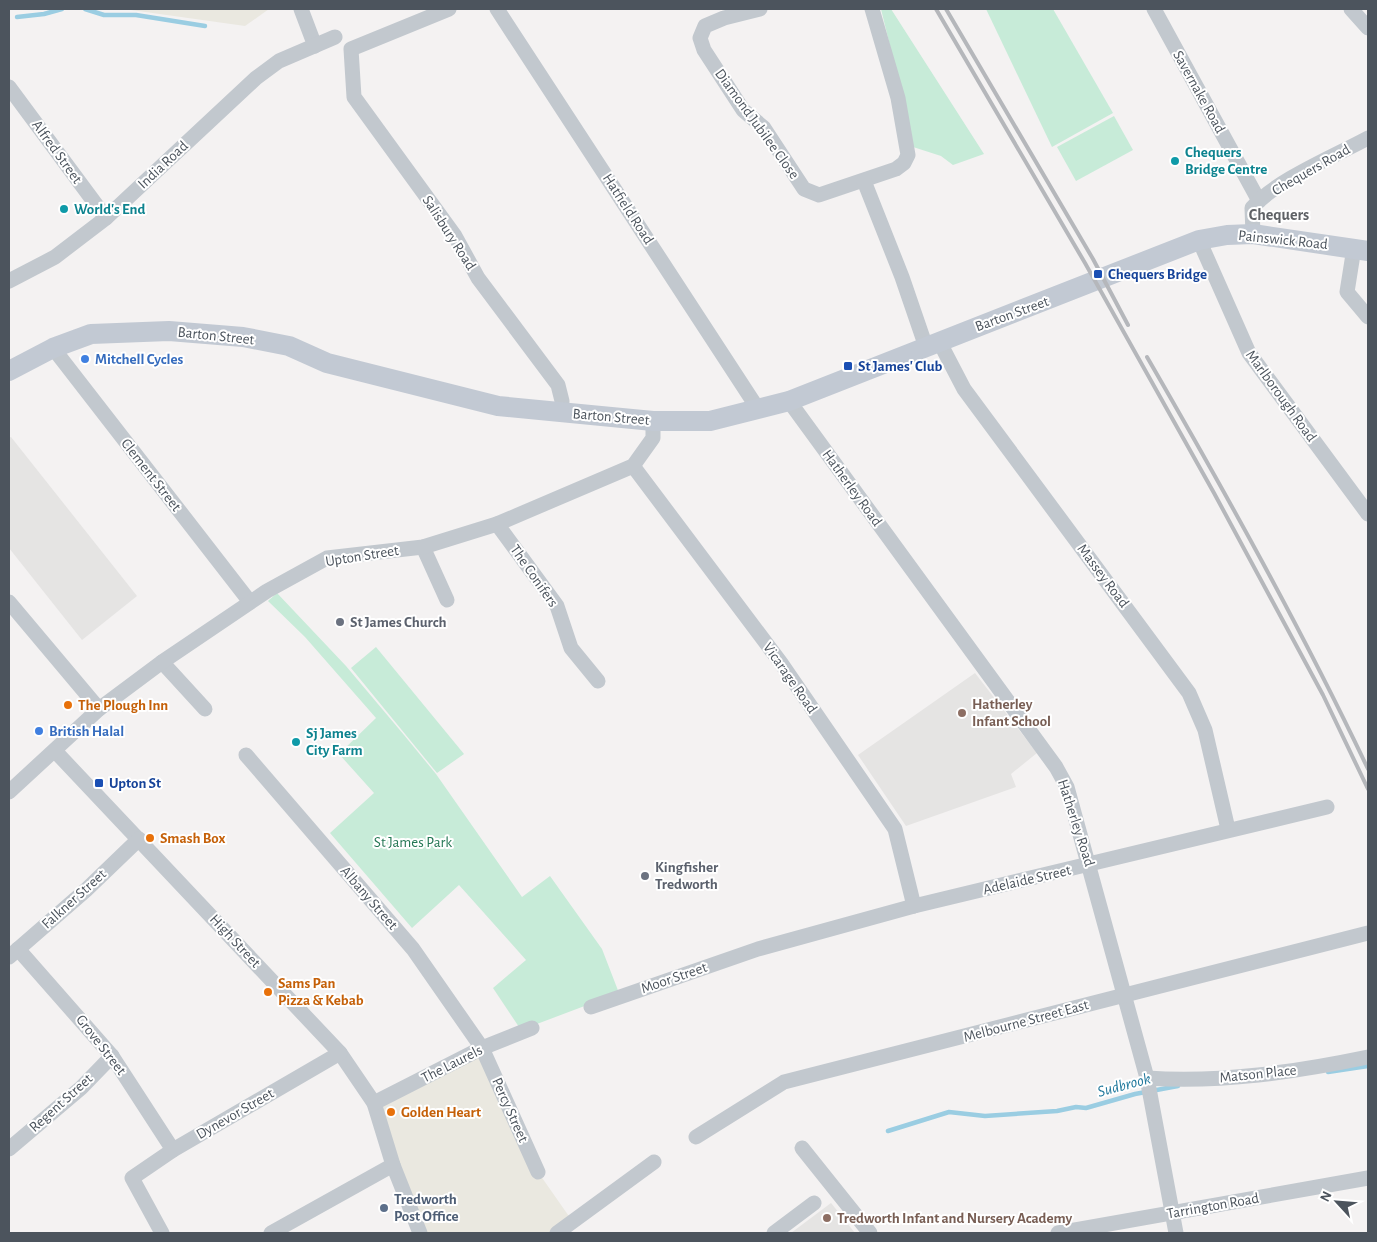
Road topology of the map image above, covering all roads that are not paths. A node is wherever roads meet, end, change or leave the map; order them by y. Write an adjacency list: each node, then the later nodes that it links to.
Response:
1 (301, 9): 10 (street)
2 (449, 9): 26 (street, Salisbury Road)
3 (497, 9): 25 (street, Hatfield Road)
4 (760, 9): 13 (street, Diamond Jubilee Close)
5 (872, 9): 13 (street, Diamond Jubilee Close)
6 (1154, 9): 14 (street, Savernake Road)
7 (1351, 9): 8 (street)
8 (1368, 28)
9 (335, 37): 10 (street, India Road)
10 (315, 46): 15 (street, India Road)
11 (9, 87): 15 (street, Alfred Street)
12 (1368, 138): 14 (street, Chequers Road)
13 (864, 181): 21 (street)
14 (1258, 201): 16 (street, Chequers Road)
15 (106, 218): 19 (street, India Road)
16 (1253, 234): 17 (main road, Painswick Road); 18 (main road, Painswick Road)
17 (1199, 240): 21 (main road, Barton Street); 29 (street, Marlborough Road)
18 (1361, 250): 20 (street)
19 (9, 281)
20 (1368, 317)
21 (932, 344): 24 (main road, Barton Street); 43 (street, Massey Road)
22 (53, 348): 23 (main road, Barton Street); 26 (main road, Barton Street); 34 (street, Clement Street)
23 (9, 371)
24 (789, 401): 25 (main road, Barton Street); 45 (street, Hatherley Road)
25 (758, 409): 27 (main road, Barton Street)
26 (560, 412): 27 (main road, Barton Street)
27 (653, 421): 28 (street)
28 (633, 466): 30 (street, Upton Street); 46 (street, Vicarage Road)
29 (1368, 514)
30 (497, 524): 31 (street, Upton Street); 36 (street, The Conifers)
31 (423, 547): 32 (street); 34 (street, Upton Street)
32 (447, 600)
33 (9, 602): 37 (street)
34 (250, 602): 35 (street, Upton Street)
35 (162, 662): 37 (street, Upton Street); 38 (street)
36 (598, 681)
37 (99, 709): 39 (street, Upton Street)
38 (205, 709)
39 (55, 751): 41 (street, Upton Street); 44 (street, High Street)
40 (246, 755): 53 (street, Albany Street)
41 (9, 792)
42 (1327, 807): 43 (street, Adelaide Street)
43 (1228, 829): 45 (street, Adelaide Street)
44 (139, 839): 49 (street, Falkner Street); 54 (street, High Street)
45 (1090, 865): 46 (street, Adelaide Street); 50 (street, Hatherley Road)
46 (914, 906): 48 (street, Adelaide Street)
47 (1368, 933): 50 (street, Melbourne Street East)
48 (758, 949): 51 (street, Moor Street)
49 (13, 953): 55 (street, Grove Street)
50 (1123, 996): 57 (street, Hatherley Road); 59 (street, Melbourne Street East)
51 (591, 1007)
52 (532, 1028): 53 (street, The Laurels)
53 (482, 1048): 58 (street, The Laurels); 65 (street, Percy Street)
54 (340, 1053): 58 (street, High Street); 62 (street, Dynevor Street)
55 (112, 1056): 61 (street, Regent Street); 62 (street, Grove Street)
56 (1368, 1057): 57 (street, Matson Place)
57 (1147, 1079): 68 (street, Hatherley Road)
58 (374, 1103): 64 (street, High Street)
59 (696, 1137)
60 (802, 1148): 74 (street)
61 (9, 1150)
62 (173, 1150): 69 (street, Dynevor Street)
63 (654, 1162): 72 (street)
64 (393, 1165): 70 (street); 71 (street, High Street)
65 (538, 1172)
66 (1368, 1178): 68 (street, Tarrington Road)
67 (814, 1203): 73 (street)
68 (1172, 1213): 75 (street, Tarrington Road); 76 (street, Hatherley Road)
69 (162, 1233)
70 (271, 1233)
71 (420, 1233)
72 (557, 1233)
73 (774, 1233)
74 (870, 1233)
75 (1058, 1233)
76 (1176, 1233)

